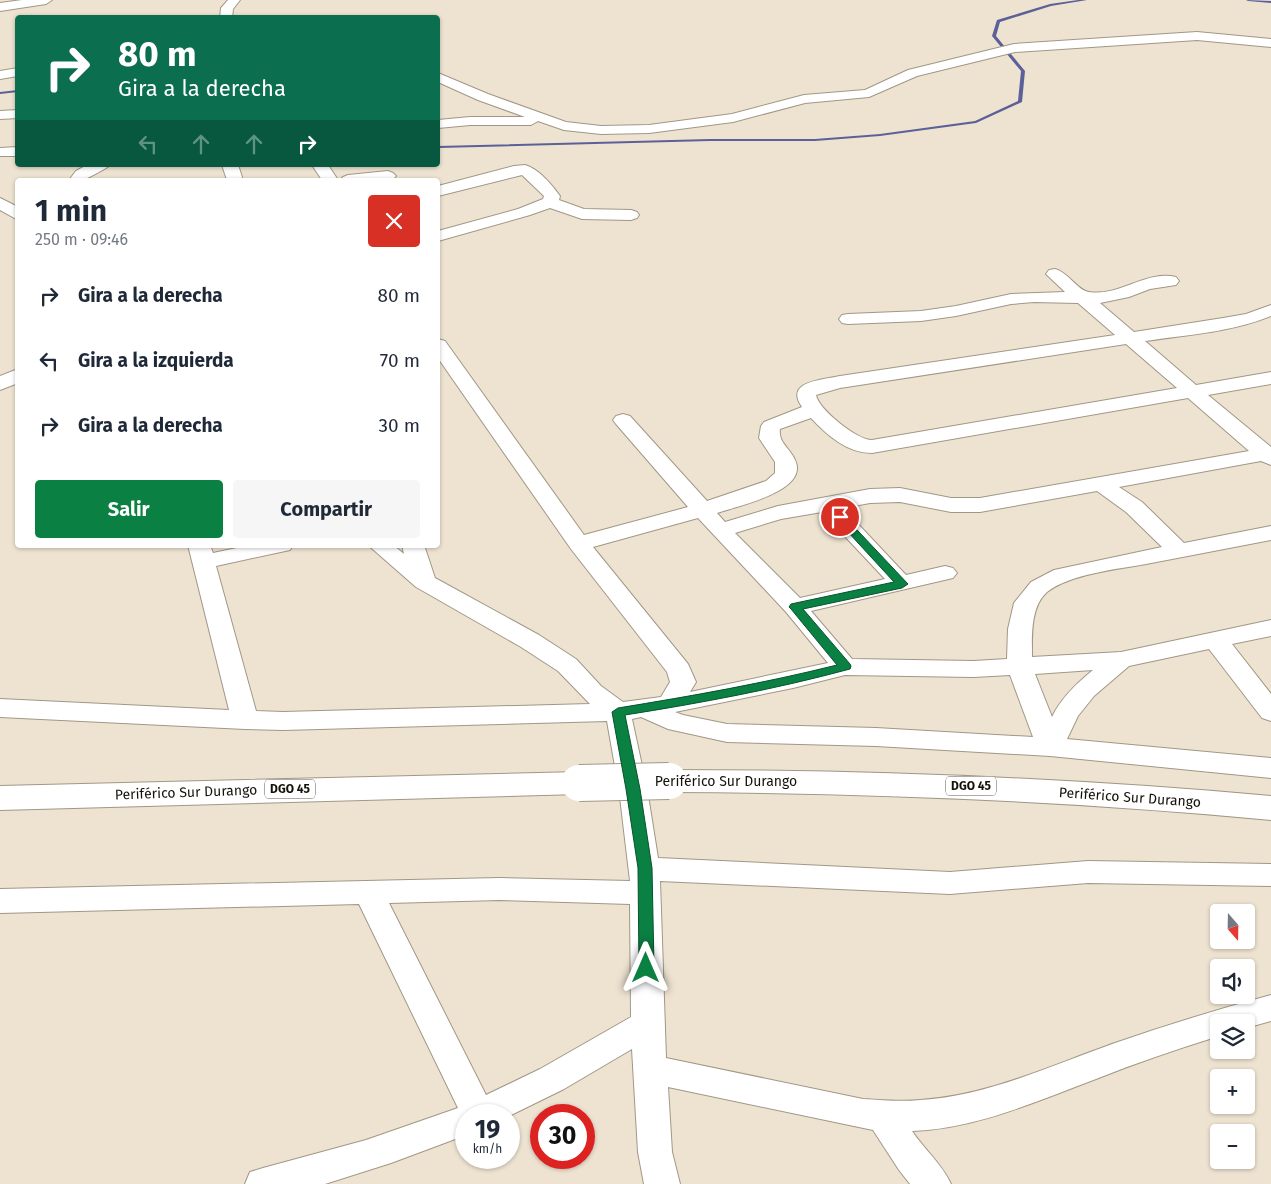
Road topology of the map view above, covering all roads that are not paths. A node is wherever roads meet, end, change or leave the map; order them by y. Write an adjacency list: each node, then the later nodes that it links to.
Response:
1 (46, 0): 3 (street)
2 (234, 0): 4 (street)
3 (0, 7)
4 (226, 15)
5 (1271, 42): 11 (street)
6 (15, 72): 7 (street)
7 (0, 75)
8 (440, 77): 11 (street)
9 (15, 114): 10 (street)
10 (0, 115)
11 (550, 122): 12 (street)
12 (440, 124)
13 (15, 152): 14 (street)
14 (0, 153)
15 (96, 167): 18 (street)
16 (321, 167): 19 (street)
17 (387, 173): 20 (street)
18 (78, 178)
19 (329, 178)
20 (359, 178)
21 (440, 190): 24 (street)
22 (15, 199): 23 (street)
23 (0, 201): 25 (street)
24 (550, 202): 26 (street); 27 (street)
25 (15, 213)
26 (631, 215)
27 (440, 235)
28 (1055, 274): 30 (street)
29 (1170, 281): 30 (street)
30 (1082, 298): 32 (street); 33 (street)
31 (1271, 310): 33 (street)
32 (848, 319)
33 (1128, 339): 38 (street); 39 (street)
34 (440, 348): 47 (street)
35 (15, 377): 37 (street)
36 (1271, 378): 38 (street)
37 (0, 384)
38 (1191, 392): 39 (street); 41 (street)
39 (815, 410): 44 (street)
40 (623, 420): 44 (street)
41 (1269, 455): 42 (street)
42 (1100, 484): 43 (street); 51 (street)
43 (827, 504): 45 (street); 55 (street)
44 (703, 510): 45 (street); 47 (street)
45 (720, 530): 56 (street)
46 (1271, 533): 51 (street)
47 (580, 544): 62 (street)
48 (255, 548): 52 (street)
49 (383, 548): 54 (street)
50 (414, 548): 54 (street)
51 (1179, 550): 61 (street)
52 (202, 554): 66 (street)
53 (945, 574): 55 (street)
54 (424, 582): 64 (street)
55 (902, 584): 56 (street)
56 (795, 607): 60 (street)
57 (1271, 628): 58 (street)
58 (1216, 640): 59 (street); 65 (street)
59 (1121, 660): 61 (street); 67 (street)
60 (845, 666): 61 (street); 62 (street)
61 (1019, 666): 67 (street)
62 (671, 702): 64 (street)
63 (0, 708): 66 (street)
64 (631, 710): 66 (street); 67 (street); 72 (street)
65 (1271, 712)
66 (245, 720)
67 (1050, 747): 68 (street)
68 (1271, 768)
69 (0, 798): 70 (highway, Periférico Sur Durango / DGO 45, bridge)
70 (1271, 808)
71 (1271, 875): 72 (street)
72 (645, 881): 73 (street); 76 (street)
73 (368, 891): 74 (street); 78 (street)
74 (0, 901)
75 (1271, 1008): 80 (street)
76 (647, 1024): 77 (street); 79 (street)
77 (650, 1068): 80 (street); 83 (street)
78 (473, 1104)
79 (501, 1104)
80 (884, 1117): 84 (street)
81 (455, 1124): 82 (street)
82 (263, 1184)
83 (662, 1184)
84 (933, 1184)

